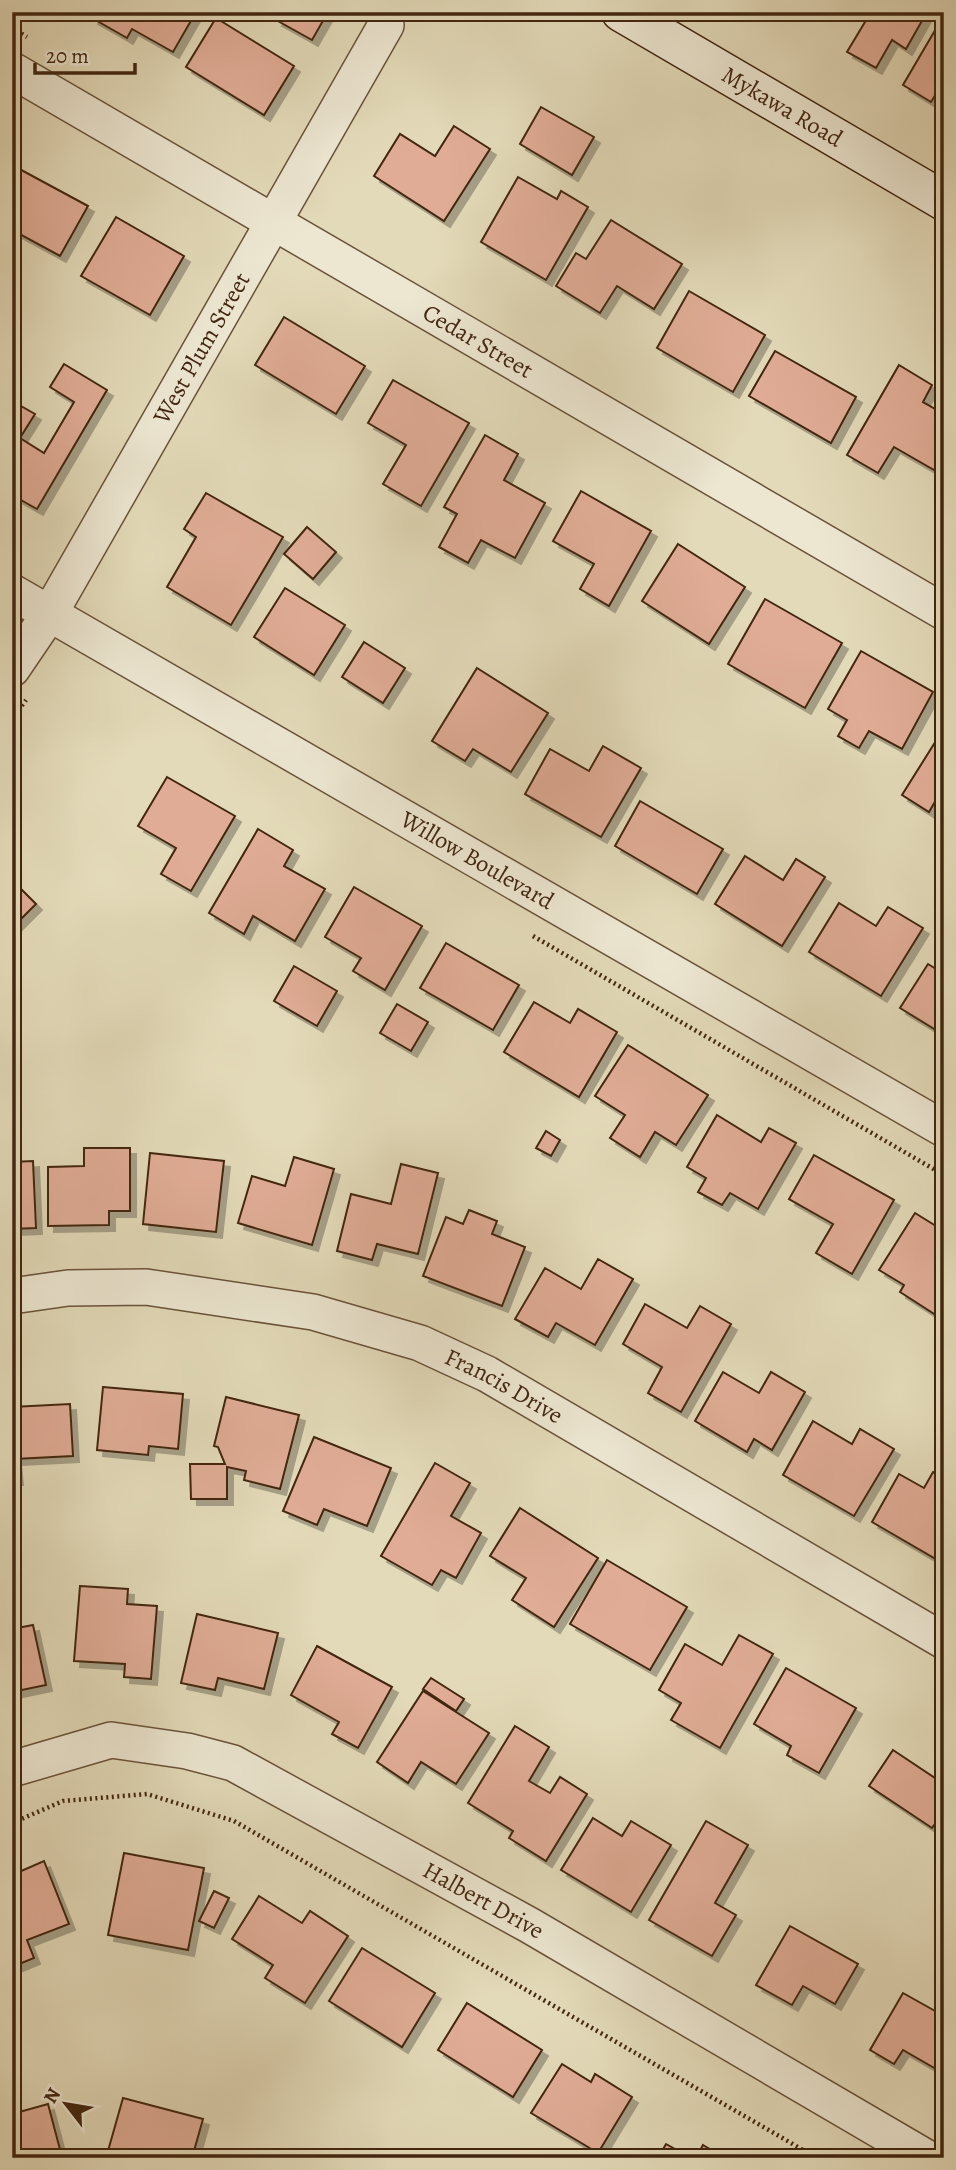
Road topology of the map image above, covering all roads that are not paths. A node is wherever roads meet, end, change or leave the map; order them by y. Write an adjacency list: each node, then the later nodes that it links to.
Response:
1 (621, 12): 4 (main road, Mykawa Road)
2 (386, 26): 5 (street, West Plum Street)
3 (12, 70): 5 (street, Cedar Street)
4 (944, 201)
5 (272, 224): 7 (street, Cedar Street); 8 (street, West Plum Street)
6 (12, 592): 8 (street, Willow Boulevard)
7 (944, 612)
8 (50, 613): 9 (street, West Plum Street); 10 (street, Willow Boulevard)
9 (20, 684)
10 (944, 1129)
11 (12, 1296): 12 (street, Francis Drive)
12 (944, 1641)
13 (12, 1769): 14 (street, Halbert Drive)
14 (927, 2158)

